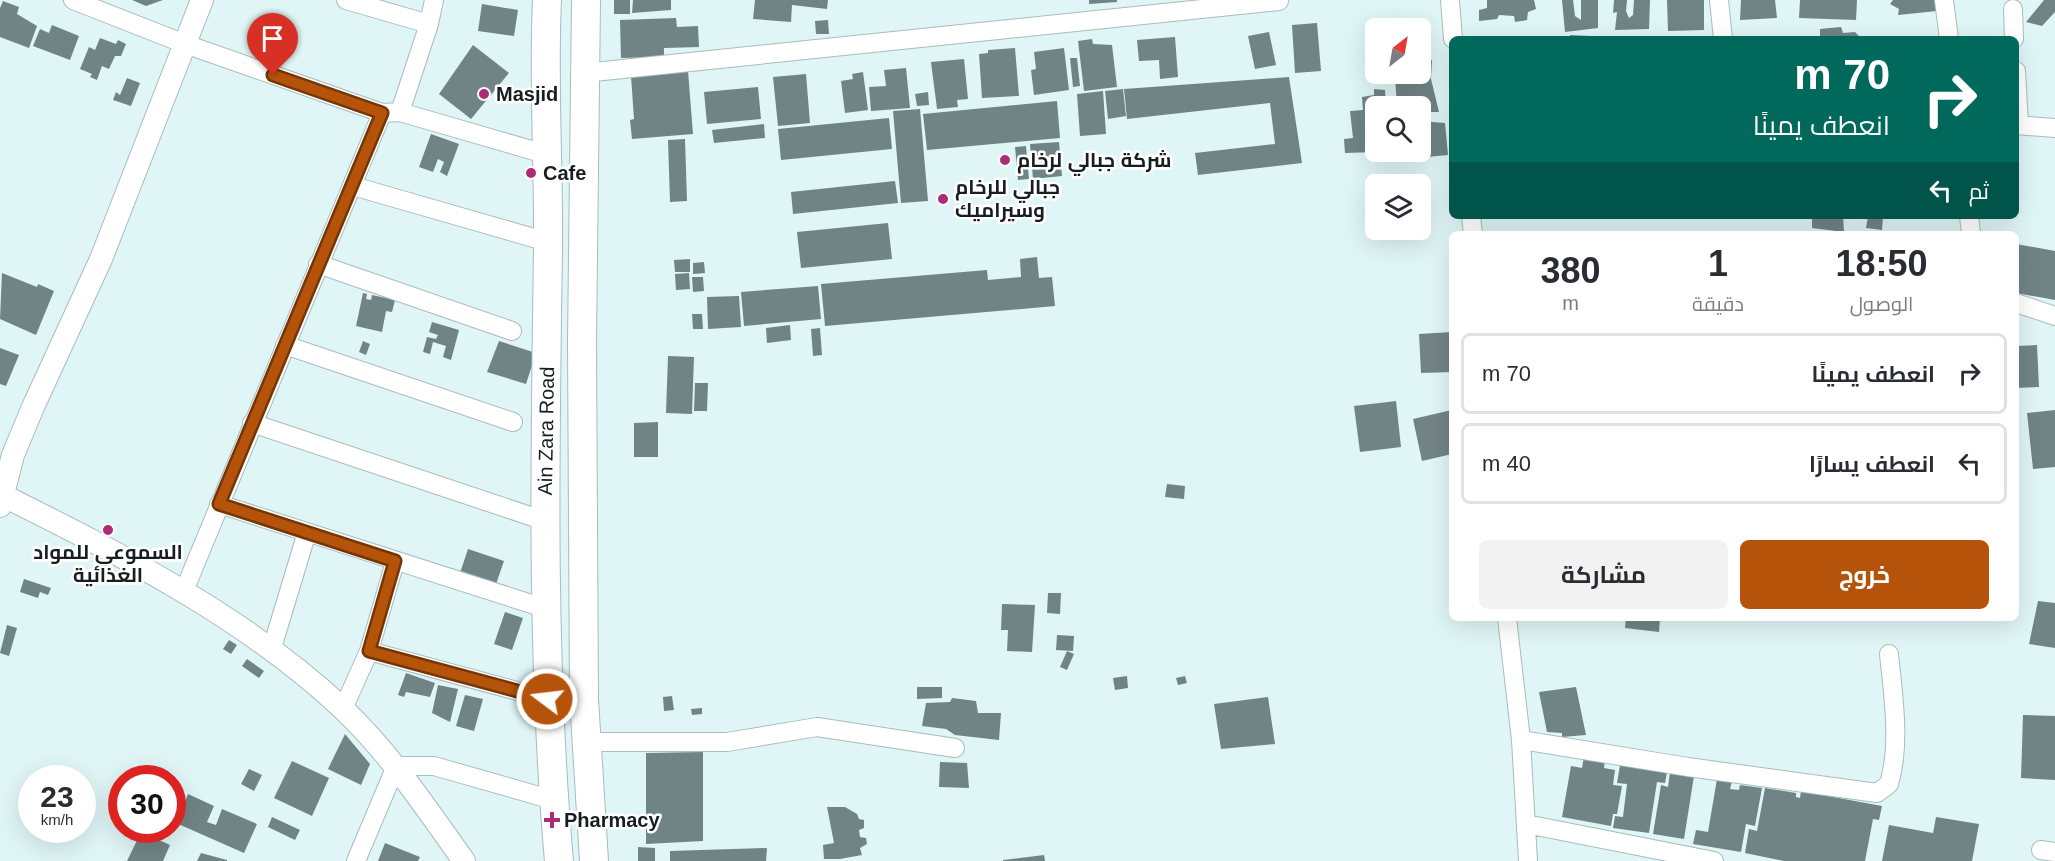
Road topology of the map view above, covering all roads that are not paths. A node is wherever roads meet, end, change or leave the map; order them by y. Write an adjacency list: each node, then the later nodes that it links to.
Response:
1 (73, 0): 17 (street)
2 (202, 0): 17 (street)
3 (346, 0): 12 (street)
4 (434, 0): 12 (street)
5 (548, 0): 22 (main road, Ain Zara Road)
6 (586, 0): 18 (main road, Ain Zara Road)
7 (1450, 0): 13 (street)
8 (1719, 0): 14 (street)
9 (1944, 0): 15 (street)
10 (1279, 1): 18 (street)
11 (2013, 9): 16 (street)
12 (429, 24): 19 (street)
13 (1453, 36)
14 (1722, 36)
15 (1949, 36)
16 (2014, 36)
17 (185, 44): 19 (street); 32 (street)
18 (584, 73): 46 (main road, Ain Zara Road)
19 (391, 113): 22 (street); 23 (street)
20 (2019, 125): 21 (street)
21 (2055, 128)
22 (545, 154): 24 (main road, Ain Zara Road)
23 (353, 186): 24 (street); 25 (street)
24 (548, 242): 34 (main road, Ain Zara Road)
25 (318, 264): 28 (street); 29 (street)
26 (2019, 304): 27 (street)
27 (2055, 316)
28 (512, 331)
29 (285, 345): 30 (street); 31 (street)
30 (513, 422)
31 (252, 423): 33 (street); 34 (street)
32 (0, 498): 37 (street)
33 (219, 504): 35 (street); 37 (street)
34 (545, 521): 38 (main road, Ain Zara Road)
35 (307, 532): 36 (street); 40 (street)
36 (395, 561): 38 (street); 41 (street)
37 (184, 591): 40 (street)
38 (544, 608): 43 (main road, Ain Zara Road)
39 (1507, 621): 45 (street)
40 (272, 648): 44 (street)
41 (369, 651): 43 (street); 44 (street)
42 (1889, 654): 45 (street)
43 (547, 699): 49 (main road, Ain Zara Road)
44 (343, 709): 48 (street)
45 (1521, 740): 50 (street)
46 (585, 742): 47 (street); 54 (main road, Ain Zara Road)
47 (955, 748)
48 (396, 766): 49 (street); 51 (street); 52 (street)
49 (553, 800): 53 (main road, Ain Zara Road)
50 (1526, 824): 55 (street); 56 (street)
51 (356, 861)
52 (464, 861)
53 (558, 861)
54 (594, 861)
55 (1528, 861)
56 (1714, 861)

